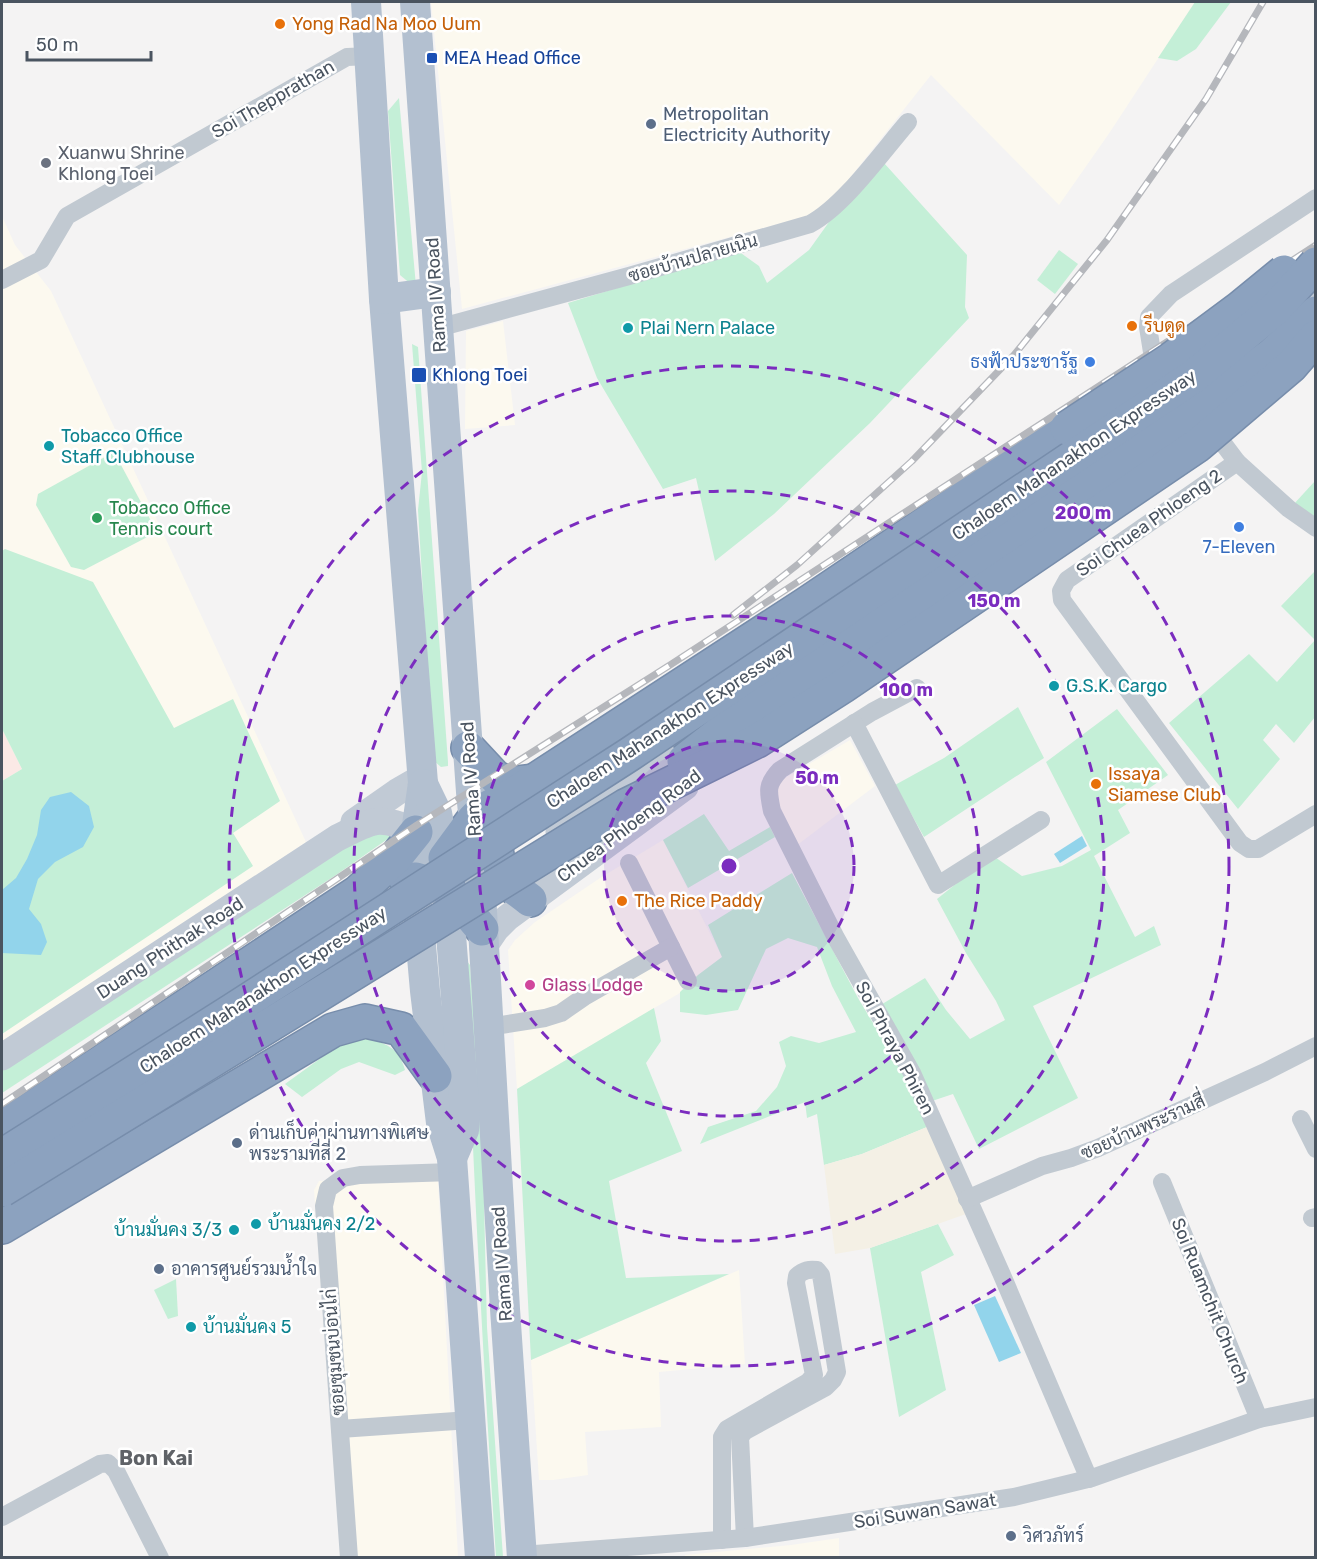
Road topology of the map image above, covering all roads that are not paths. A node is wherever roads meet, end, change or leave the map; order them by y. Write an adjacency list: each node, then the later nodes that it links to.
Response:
1 (366, 2): 3 (main road, Rama IV Road)
2 (415, 2): 4 (main road, Rama IV Road)
3 (371, 69): 4 (main road); 9 (street, Soi Thepprathan); 12 (main road, Rama IV Road)
4 (421, 81): 11 (main road, Rama IV Road)
5 (909, 122): 14 (street, ซอยบ้านปลายเนิน)
6 (1316, 198): 18 (street)
7 (1316, 245): 27 (highway, bridge)
8 (1316, 264): 47 (highway, Chaloem Mahanakhon Expressway, bridge)
9 (2, 280)
10 (1316, 290): 18 (street, Chuea Phloeng Road)
11 (436, 292): 12 (main road); 14 (main road, Rama IV Road)
12 (384, 299): 26 (main road, Rama IV Road)
13 (1316, 313): 28 (highway, Chaloem Mahanakhon Expressway, bridge)
14 (438, 328): 24 (main road, Rama IV Road)
15 (1316, 330): 18 (street, Chuea Phloeng Road)
16 (1316, 337): 28 (highway, Chaloem Mahanakhon Expressway, bridge)
17 (1316, 366): 23 (highway)
18 (1188, 399): 19 (street, Soi Chuea Phloeng 2); 21 (street, Chuea Phloeng Road)
19 (1237, 462): 20 (street); 29 (street, Soi Chuea Phloeng 2)
20 (1316, 528)
21 (755, 686): 25 (street, Chuea Phloeng Road); 36 (street, Chuea Phloeng Road)
22 (917, 688): 23 (street, Soi Phraya Phiren)
23 (849, 709): 25 (highway); 31 (street); 51 (street, Soi Phraya Phiren)
24 (468, 748): 27 (highway); 30 (main road, Rama IV Road)
25 (703, 773): 37 (street, Chuea Phloeng Road)
26 (423, 780): 32 (main road, Rama IV Road); 33 (street, Duang Phithak Road); 36 (main road, Rama IV Road)
27 (525, 786): 30 (highway); 36 (highway)
28 (625, 806): 50 (highway, Chaloem Mahanakhon Expressway, bridge)
29 (1316, 814)
30 (473, 820): 36 (highway); 36 (main road, Rama IV Road)
31 (1041, 820)
32 (416, 832): 33 (street, Duang Phithak Road); 35 (highway); 36 (main road, Rama IV Road)
33 (338, 838): 42 (street, Duang Phithak Road)
34 (629, 863): 38 (street)
35 (358, 892): 36 (highway); 45 (highway)
36 (456, 895): 37 (highway); 37 (street, Chuea Phloeng Road); 40 (main road, Rama IV Road); 43 (main road, Rama IV Road); 48 (main road, Rama IV Road)
37 (530, 900)
38 (671, 947): 39 (street); 40 (street)
39 (688, 981)
40 (488, 1027): 66 (main road, Rama IV Road)
41 (1316, 1046): 51 (street, ซอยบ้านพระรามสี่)
42 (2, 1057)
43 (435, 1076): 48 (main road, Rama IV Road); 52 (highway)
44 (1301, 1119): 46 (street)
45 (2, 1128)
46 (1316, 1149)
47 (2, 1156)
48 (452, 1165): 59 (main road, Rama IV Road); 60 (street, ซอยชุมชนบ่อนไก่)
49 (1162, 1182): 58 (street, Soi Ruamchit Church)
50 (2, 1190)
51 (968, 1199): 62 (street, Soi Phraya Phiren)
52 (2, 1227)
53 (829, 1325): 54 (street); 54 (street); 56 (street)
54 (806, 1330): 55 (street)
55 (814, 1375): 56 (street); 61 (street)
56 (833, 1380): 61 (street)
57 (1316, 1407): 58 (street, Soi Suwan Sawat)
58 (1259, 1419): 62 (street, Soi Suwan Sawat)
59 (470, 1420): 60 (street, ซอยชุมชนบ่อนไก่); 69 (main road, Rama IV Road)
60 (340, 1430): 68 (street, ซอยชุมชนบ่อนไก่)
61 (736, 1431): 64 (street); 65 (street)
62 (1089, 1479): 64 (street, Soi Suwan Sawat)
63 (2, 1516): 67 (street)
64 (746, 1538): 65 (street, Soi Suwan Sawat)
65 (722, 1540): 66 (street, Soi Suwan Sawat)
66 (522, 1556)
67 (160, 1557)
68 (349, 1557)
69 (480, 1557)

